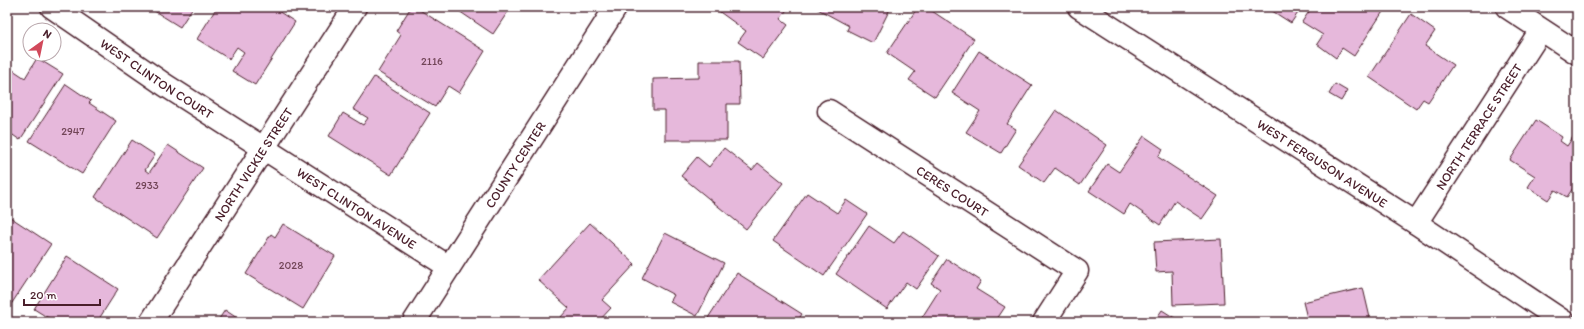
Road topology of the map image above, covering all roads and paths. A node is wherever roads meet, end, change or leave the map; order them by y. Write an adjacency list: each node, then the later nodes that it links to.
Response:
1 (52, 7): 9 (street, WEST CLINTON COURT)
2 (355, 7): 9 (street, NORTH VICKIE STREET)
3 (616, 7): 11 (street, COUNTY CENTER)
4 (1079, 7): 10 (street, WEST FERGUSON AVENUE)
5 (1507, 7): 6 (street)
6 (1541, 30): 7 (street); 10 (street, NORTH TERRACE STREET)
7 (1577, 53)
8 (829, 111): 14 (street, CERES COURT)
9 (264, 148): 11 (street, WEST CLINTON AVENUE); 12 (street, NORTH VICKIE STREET)
10 (1416, 224): 15 (street, WEST FERGUSON AVENUE)
11 (449, 267): 13 (street, COUNTY CENTER)
12 (151, 322)
13 (414, 322)
14 (1044, 322)
15 (1564, 322)

